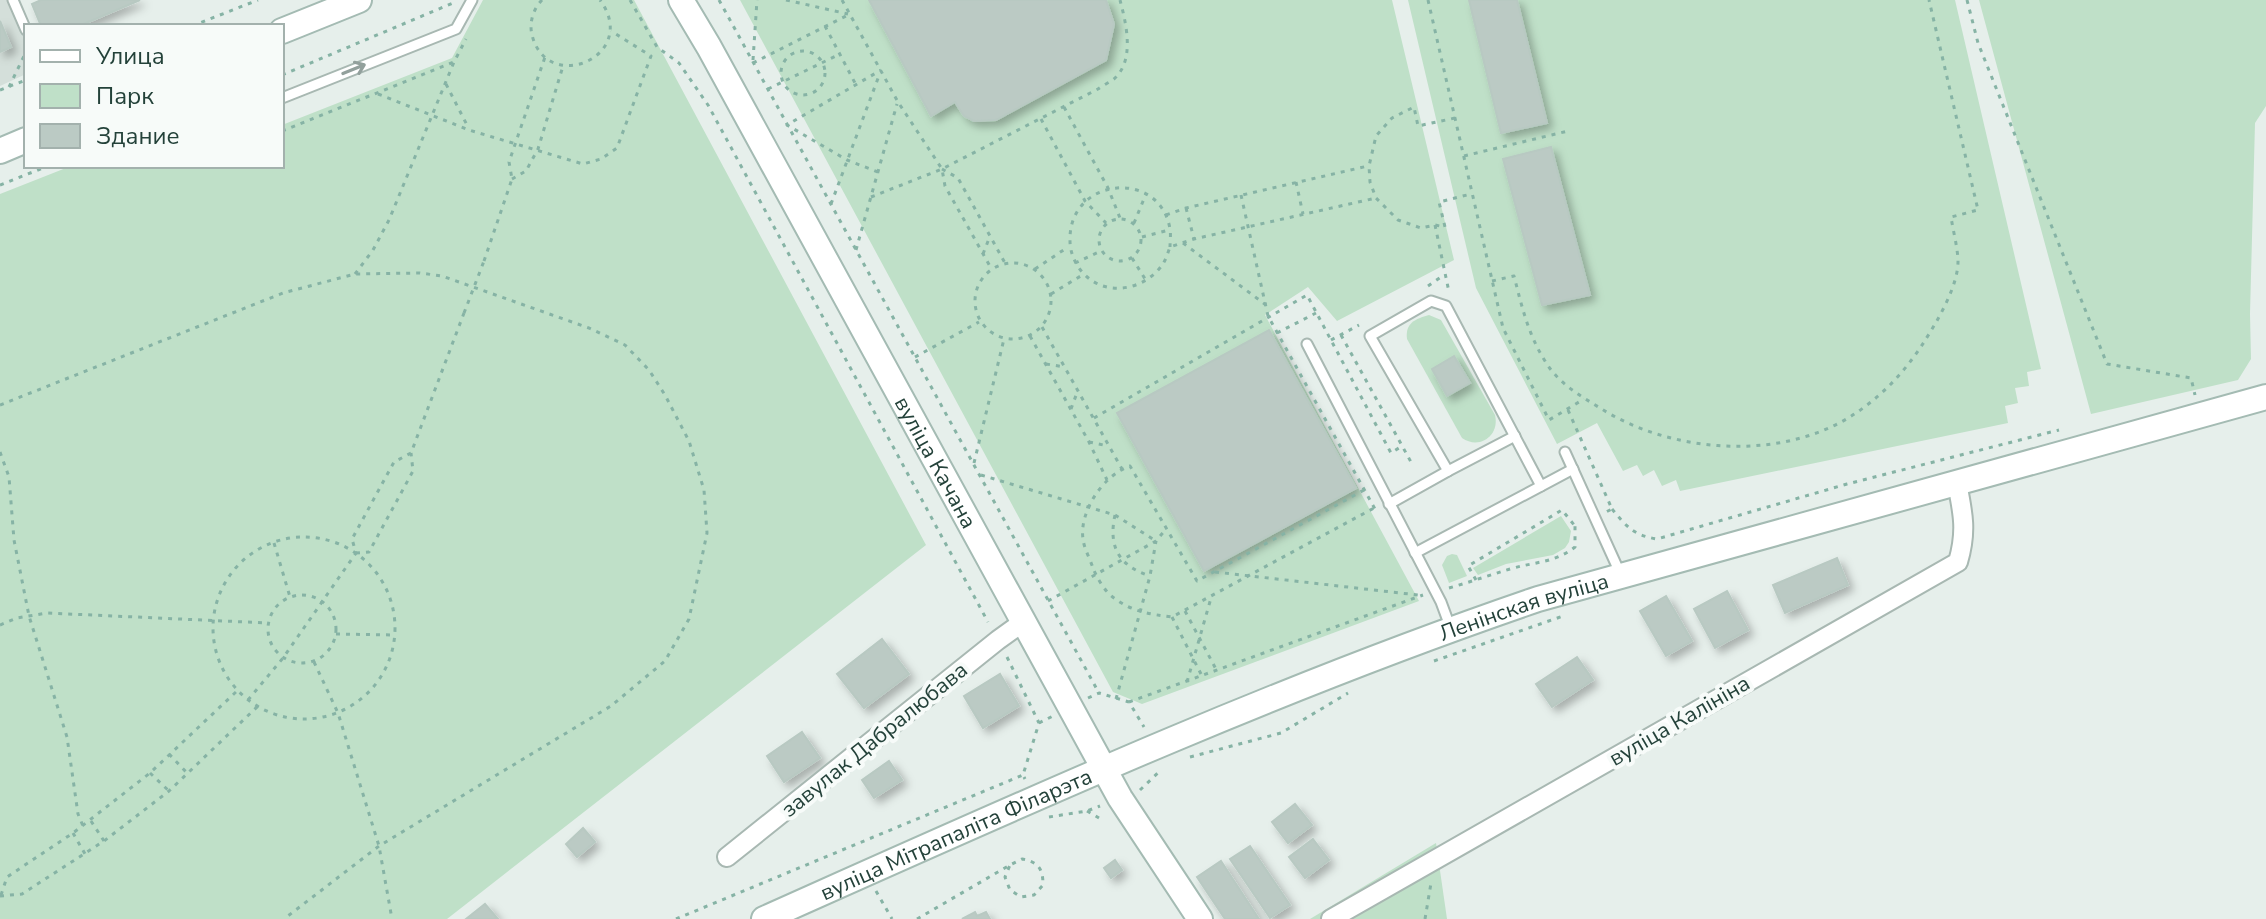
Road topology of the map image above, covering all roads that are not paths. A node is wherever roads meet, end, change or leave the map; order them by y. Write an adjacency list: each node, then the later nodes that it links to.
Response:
1 (13, 0): 5 (lane)
2 (359, 0): 6 (main road)
3 (472, 0): 7 (lane, one-way to 3)
4 (681, 0): 21 (main road, вуліца Качана)
5 (24, 25)
6 (284, 30)
7 (284, 97)
8 (24, 141): 9 (main road)
9 (0, 151)
10 (1307, 344): 18 (lane)
11 (2266, 397): 16 (main road, Ленінская вуліца)
12 (1515, 436): 15 (lane); 15 (lane); 17 (lane)
13 (1565, 452): 14 (lane)
14 (1573, 469): 17 (lane); 20 (lane)
15 (1448, 471): 18 (lane)
16 (1957, 483): 20 (main road, Ленінская вуліца); 27 (street, вуліца Калініна)
17 (1541, 486): 19 (lane)
18 (1389, 504): 19 (lane)
19 (1415, 553): 22 (lane)
20 (1622, 576): 22 (main road, Ленінская вуліца)
21 (1023, 622): 23 (main road, вуліца Качана); 24 (street, завулак Дабралюбава)
22 (1451, 629): 23 (main road, Ленінская вуліца)
23 (1103, 767): 25 (main road, вуліца Мітрапаліта Філарэта); 26 (main road, вуліца Качана)
24 (727, 857)
25 (764, 919)
26 (1200, 919)
27 (1331, 919)

